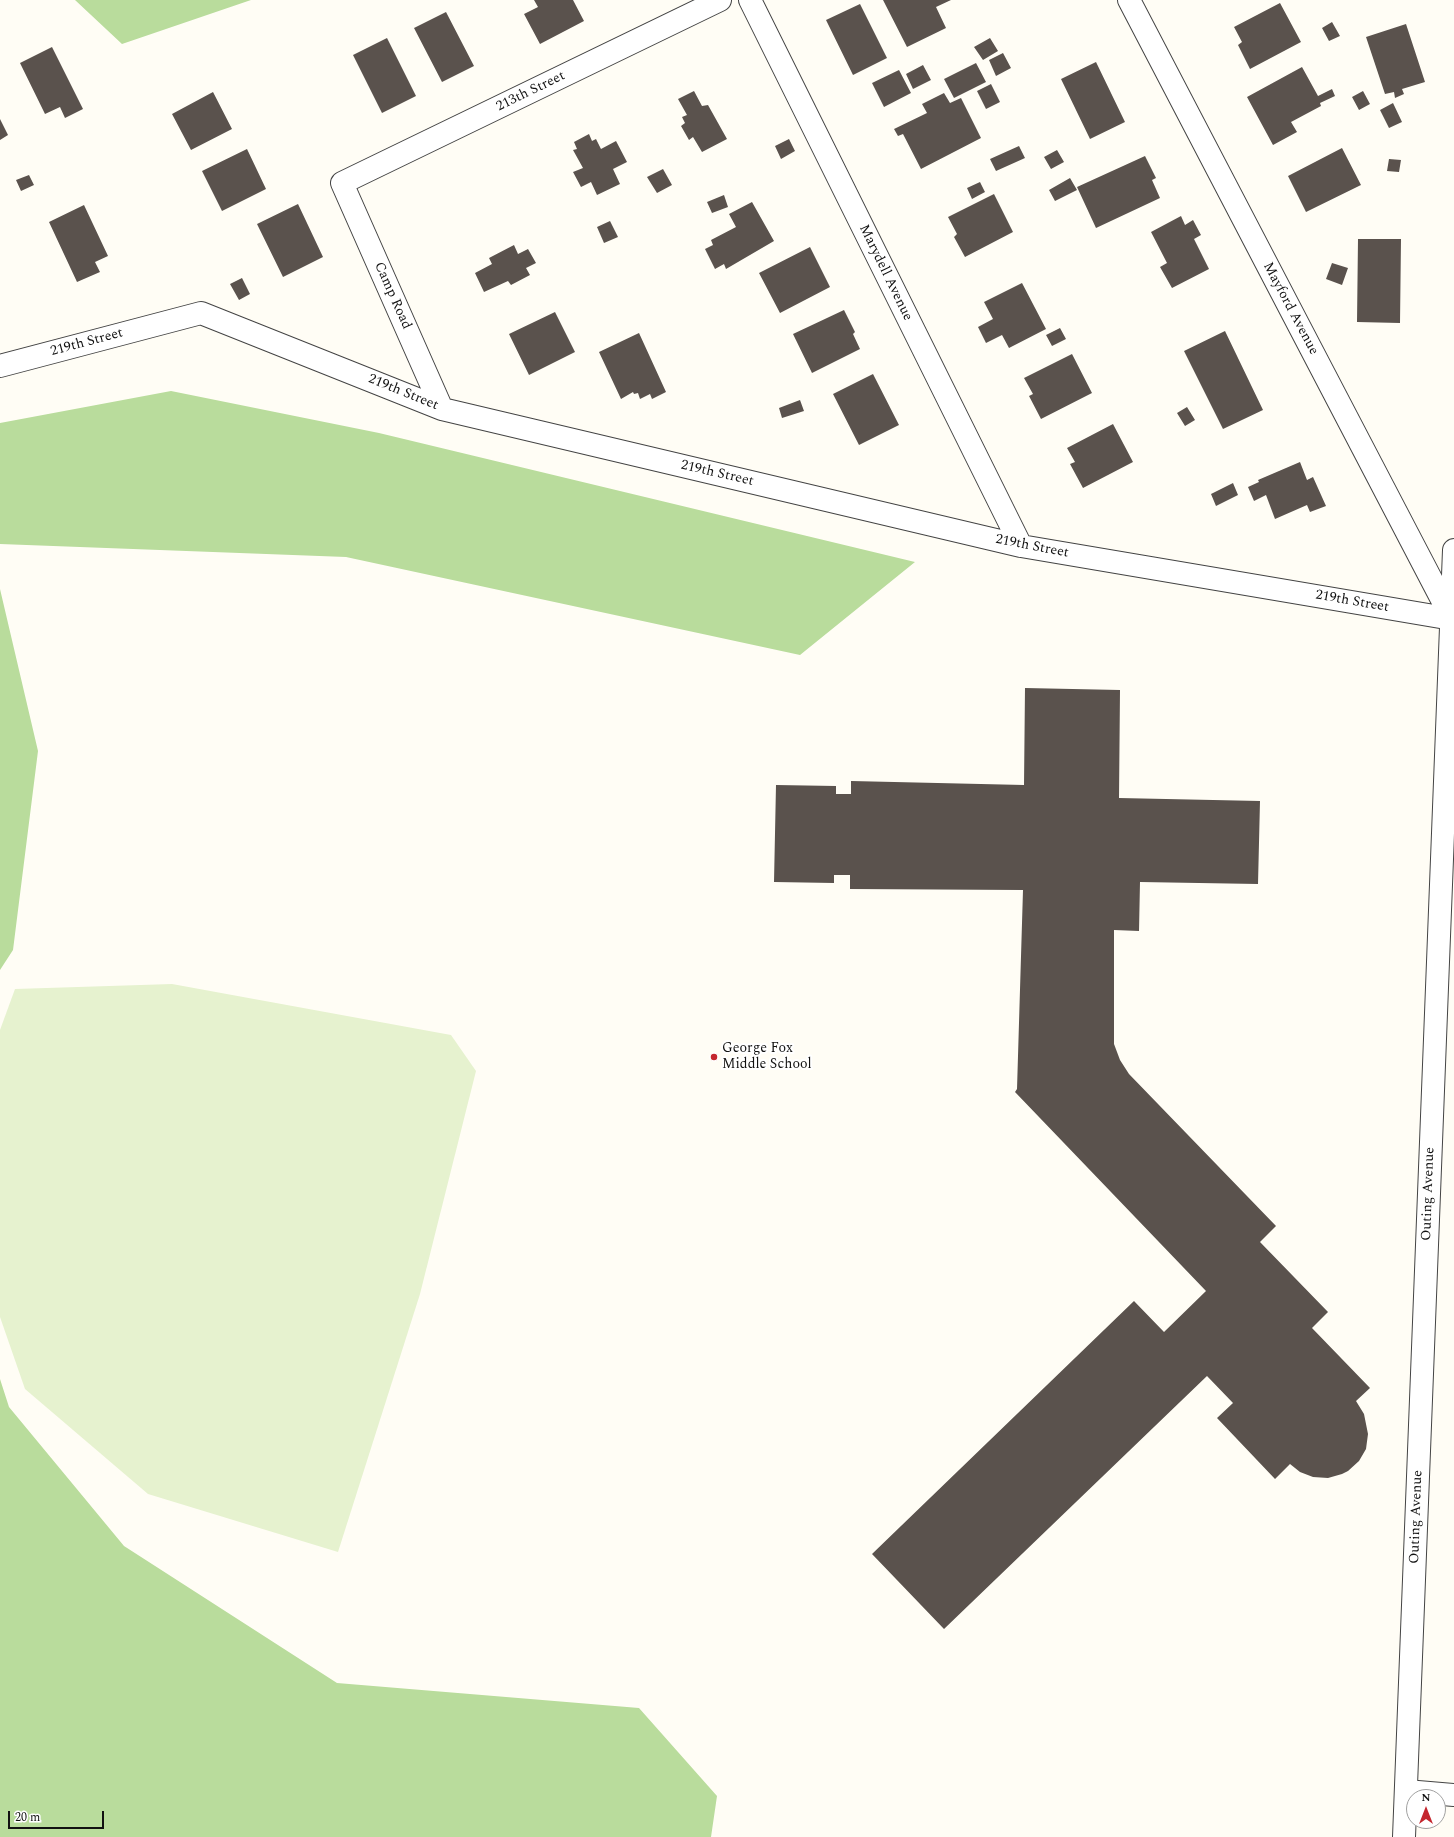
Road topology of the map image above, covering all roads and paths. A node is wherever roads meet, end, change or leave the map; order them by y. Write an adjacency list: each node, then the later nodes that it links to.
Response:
1 (720, 0): 4 (street, 213th Street)
2 (750, 0): 7 (street, Marydell Avenue)
3 (1129, 0): 9 (street, Mayford Avenue)
4 (342, 183): 6 (street, Camp Road)
5 (0, 366): 6 (street, 219th Street)
6 (442, 409): 7 (street, 219th Street)
7 (1021, 546): 9 (street, 219th Street)
8 (1454, 550): 9 (street, Outing Avenue)
9 (1452, 619): 10 (street, Outing Avenue)
10 (1406, 1789)
11 (1406, 1791): 12 (street, Outing Avenue)
12 (1404, 1837)

